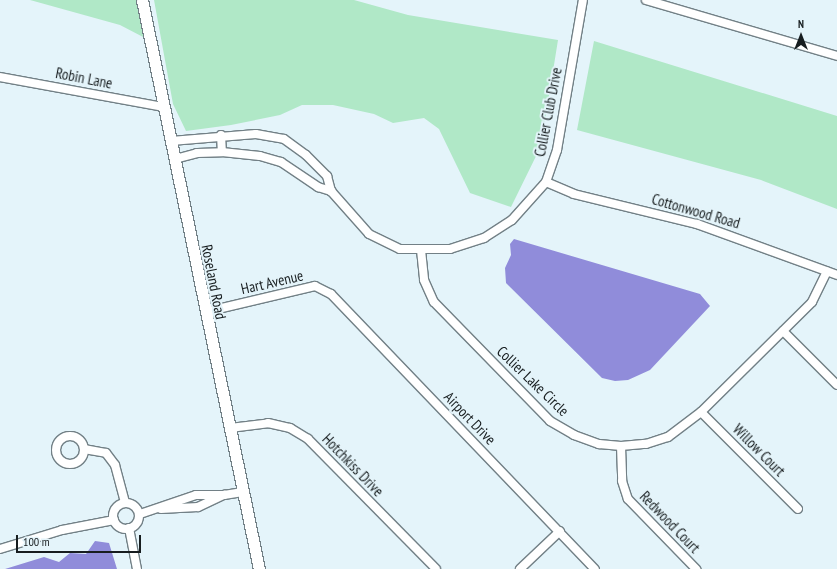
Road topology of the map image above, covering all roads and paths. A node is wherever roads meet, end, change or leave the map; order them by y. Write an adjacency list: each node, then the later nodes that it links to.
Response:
1 (142, 0): 6 (main road, Roseland Road)
2 (583, 0): 11 (street, Collier Club Drive)
3 (646, 0): 4 (street)
4 (837, 56)
5 (0, 77): 6 (street, Robin Lane)
6 (164, 107): 8 (main road, Roseland Road)
7 (221, 135): 8 (street, Collier Club Drive); 9 (street); 12 (street, Collier Club Drive)
8 (171, 141): 10 (main road, Roseland Road)
9 (222, 152): 10 (street, Collier Club Drive); 12 (street, Collier Club Drive)
10 (175, 159): 17 (main road, Roseland Road)
11 (546, 182): 13 (street, Collier Club Drive); 14 (street, Cottonwood Road)
12 (331, 191): 13 (street, Collier Club Drive)
13 (421, 250): 22 (street, Collier Lake Circle)
14 (827, 271): 15 (street, Cottonwood Road); 18 (street, Collier Lake Circle)
15 (837, 275)
16 (322, 288): 17 (street, Hart Avenue); 36 (street, Airport Drive)
17 (205, 312): 21 (main road, Roseland Road)
18 (783, 331): 19 (street); 20 (street, Collier Lake Circle)
19 (837, 385)
20 (701, 412): 22 (street, Collier Lake Circle); 32 (street, Willow Court)
21 (230, 428): 24 (main road, Roseland Road); 40 (street, Hotchkiss Drive)
22 (621, 446): 43 (street, Redwood Court)
23 (84, 450): 28 (street)
24 (243, 492): 26 (street); 39 (main road, Roseland Road)
25 (205, 495): 26 (street); 27 (street); 29 (street)
26 (224, 495): 29 (street)
27 (185, 498): 30 (street); 31 (street)
28 (125, 502): 33 (street); 34 (street)
29 (208, 504): 30 (street)
30 (188, 508): 31 (street)
31 (158, 509): 33 (street)
32 (798, 509)
33 (140, 514): 35 (street)
34 (114, 520): 35 (street); 37 (street)
35 (129, 528): 38 (street)
36 (560, 532): 41 (street); 42 (street, Airport Drive)
37 (0, 550)
38 (137, 569)
39 (259, 569)
40 (436, 569)
41 (520, 569)
42 (595, 569)
43 (696, 569)

